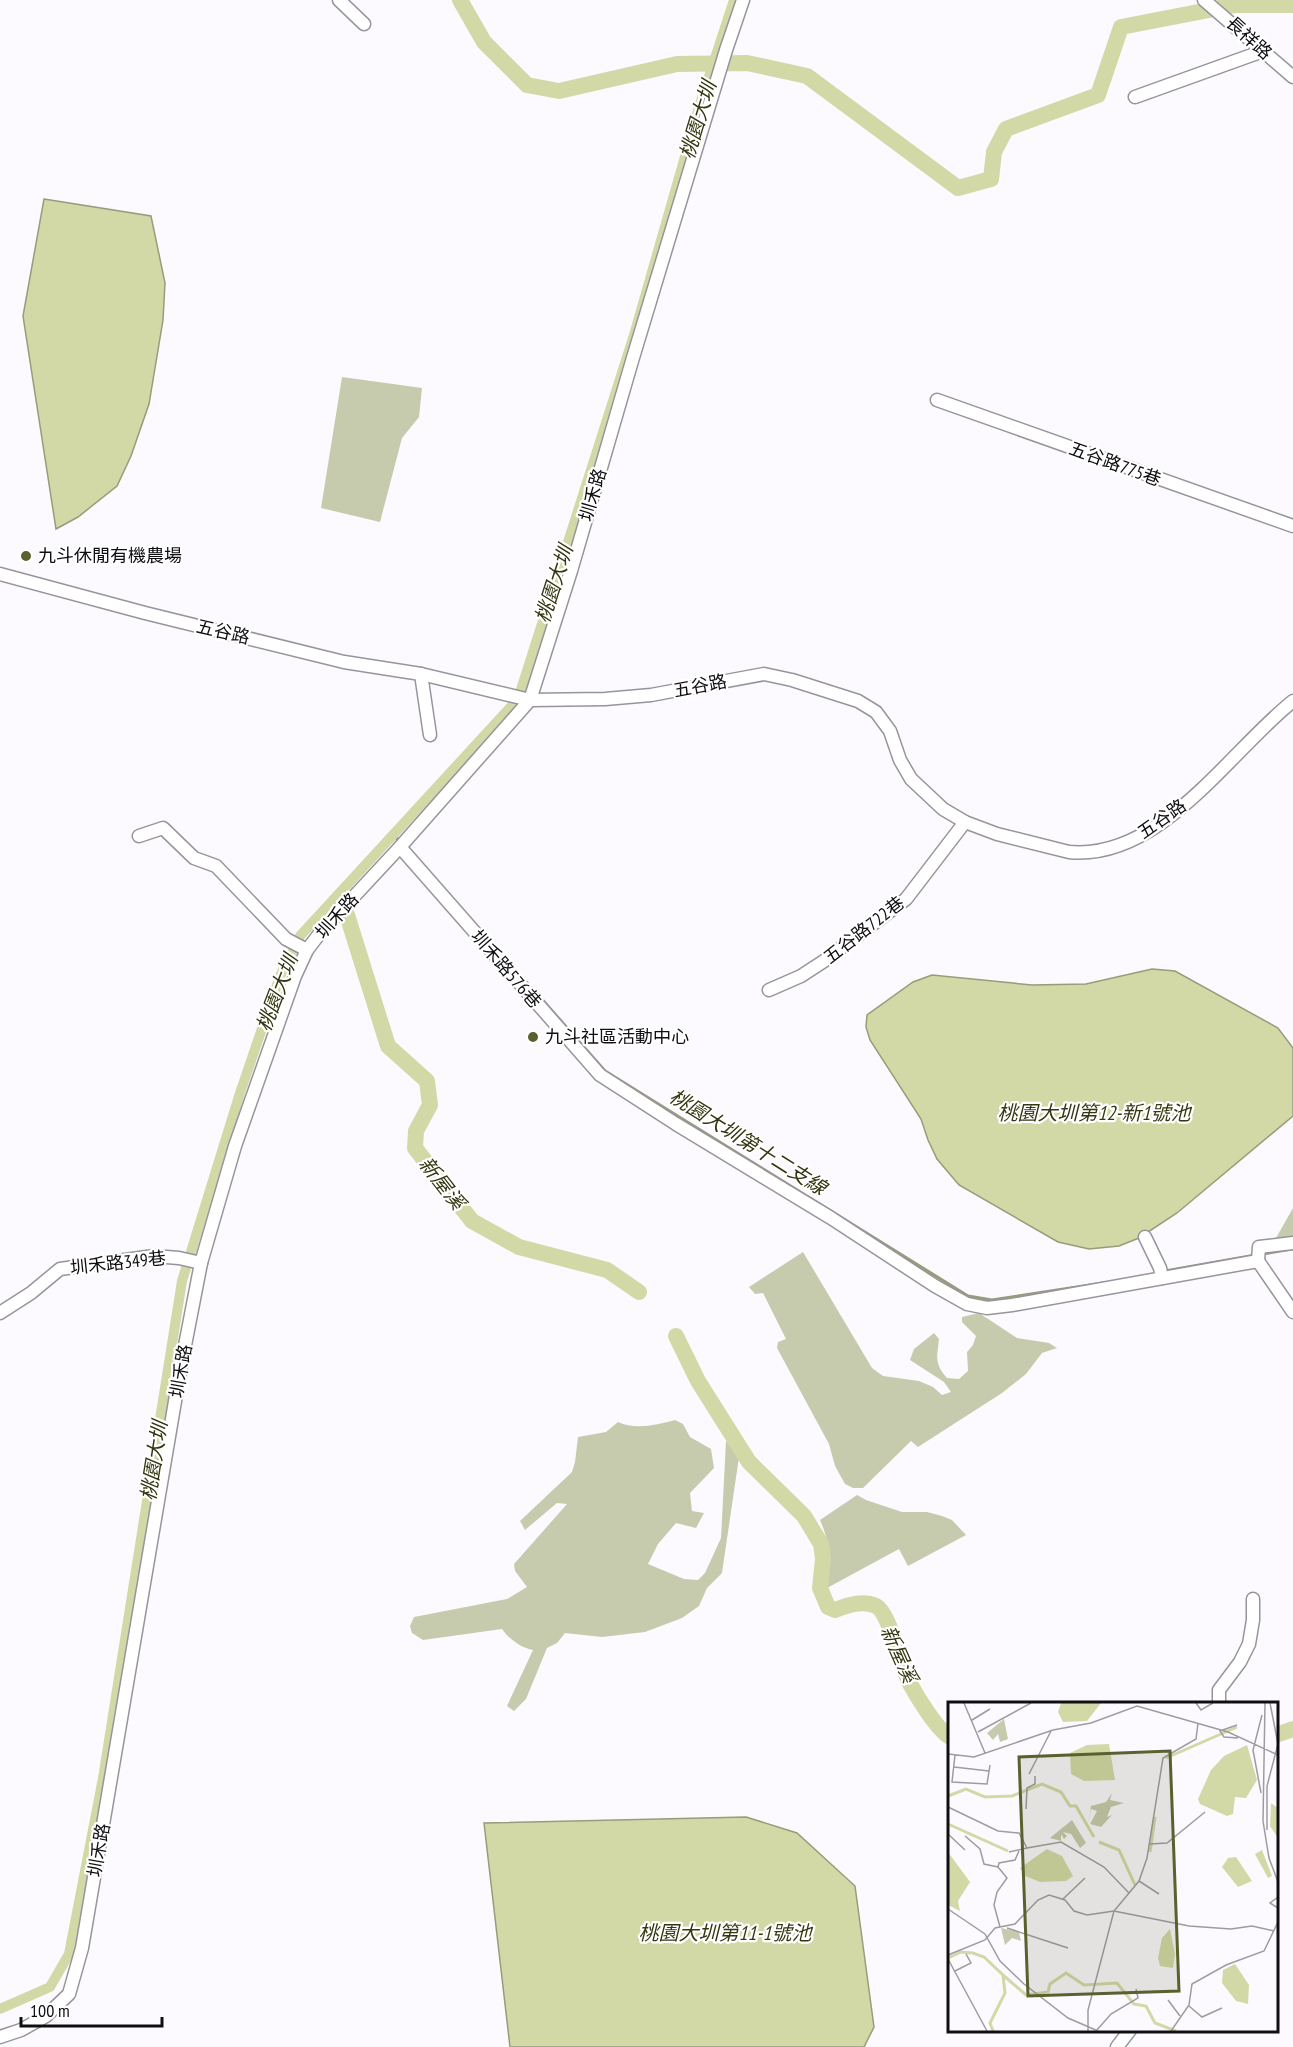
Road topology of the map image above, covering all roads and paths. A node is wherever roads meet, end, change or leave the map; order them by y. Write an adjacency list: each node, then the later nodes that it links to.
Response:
1 (339, 0): 4 (street)
2 (743, 0): 12 (street, 圳禾路)
3 (1204, 0): 5 (street, 長祥路)
4 (364, 24)
5 (1263, 51): 6 (street, 長祥路); 7 (street)
6 (1293, 76)
7 (1135, 97)
8 (937, 400): 9 (street, 五谷路775巷)
9 (1293, 526)
10 (0, 574): 11 (street, 五谷路)
11 (421, 674): 12 (street, 五谷路); 14 (street)
12 (525, 698): 15 (street, 五谷路); 17 (street, 圳禾路)
13 (1293, 701): 15 (street, 五谷路)
14 (429, 735)
15 (966, 822): 19 (street, 五谷路722巷)
16 (139, 836): 18 (street)
17 (400, 847): 18 (street, 圳禾路); 24 (street, 圳禾路576巷)
18 (304, 950): 23 (street, 圳禾路)
19 (769, 990)
20 (1145, 1236): 24 (street)
21 (1293, 1243): 22 (street)
22 (1258, 1261): 24 (street, 圳禾路576巷); 25 (street)
23 (199, 1263): 26 (street, 圳禾路349巷); 30 (street, 圳禾路)
24 (1162, 1278)
25 (1293, 1312)
26 (0, 1313)
27 (1253, 1599): 28 (street)
28 (1219, 1702)
29 (1129, 2032): 31 (street)
30 (0, 2037)
31 (1117, 2047)

